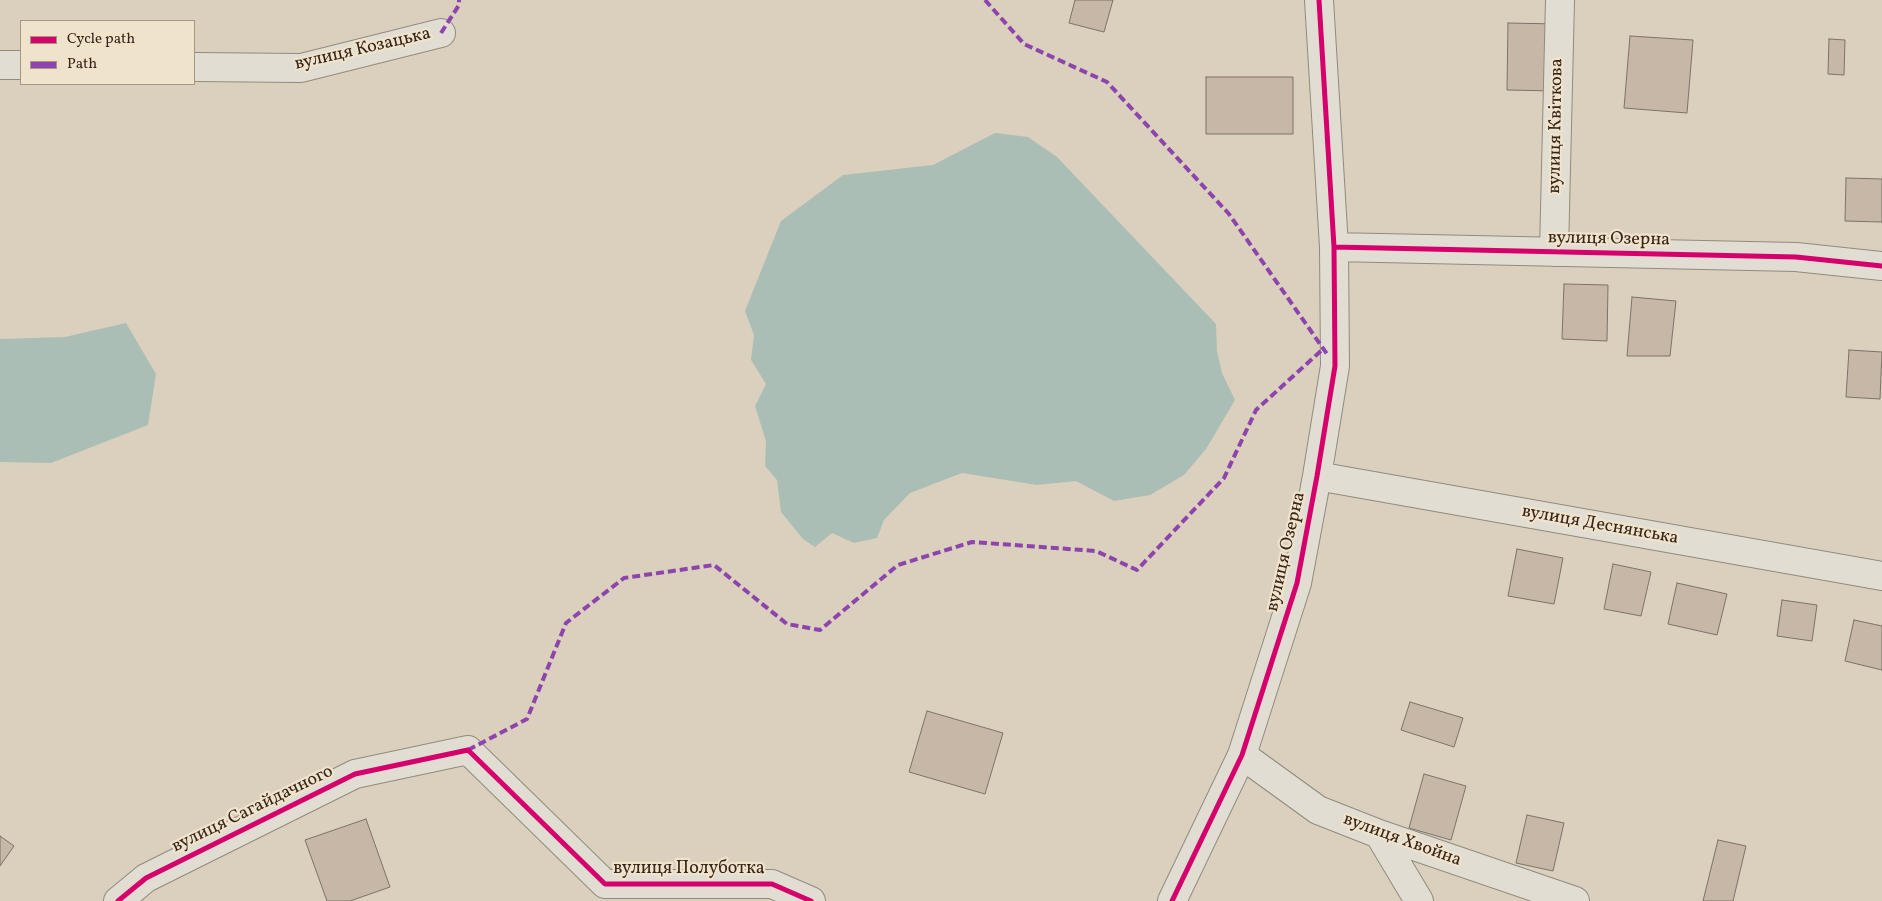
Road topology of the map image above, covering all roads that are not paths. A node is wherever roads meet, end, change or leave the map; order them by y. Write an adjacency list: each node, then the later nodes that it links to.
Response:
1 (1318, 0): 7 (street, вулиця Озерна)
2 (1560, 0): 8 (street, вулиця Квіткова)
3 (441, 33): 6 (street, вулиця Козацька)
4 (0, 65): 5 (street)
5 (20, 65)
6 (195, 67)
7 (1334, 247): 8 (street, вулиця Озерна); 10 (street, вулиця Озерна)
8 (1554, 252): 9 (street, вулиця Озерна)
9 (1882, 266)
10 (1318, 476): 11 (street, вулиця Деснянська); 13 (street, вулиця Озерна)
11 (1882, 576)
12 (468, 750): 15 (street, вулиця Сагайдачного); 16 (street, вулиця Полуботка)
13 (1242, 755): 14 (street, вулиця Хвойна); 17 (street, вулиця Озерна)
14 (1379, 834): 18 (street); 19 (street, вулиця Хвойна)
15 (118, 901)
16 (811, 901)
17 (1172, 901)
18 (1419, 901)
19 (1575, 901)

